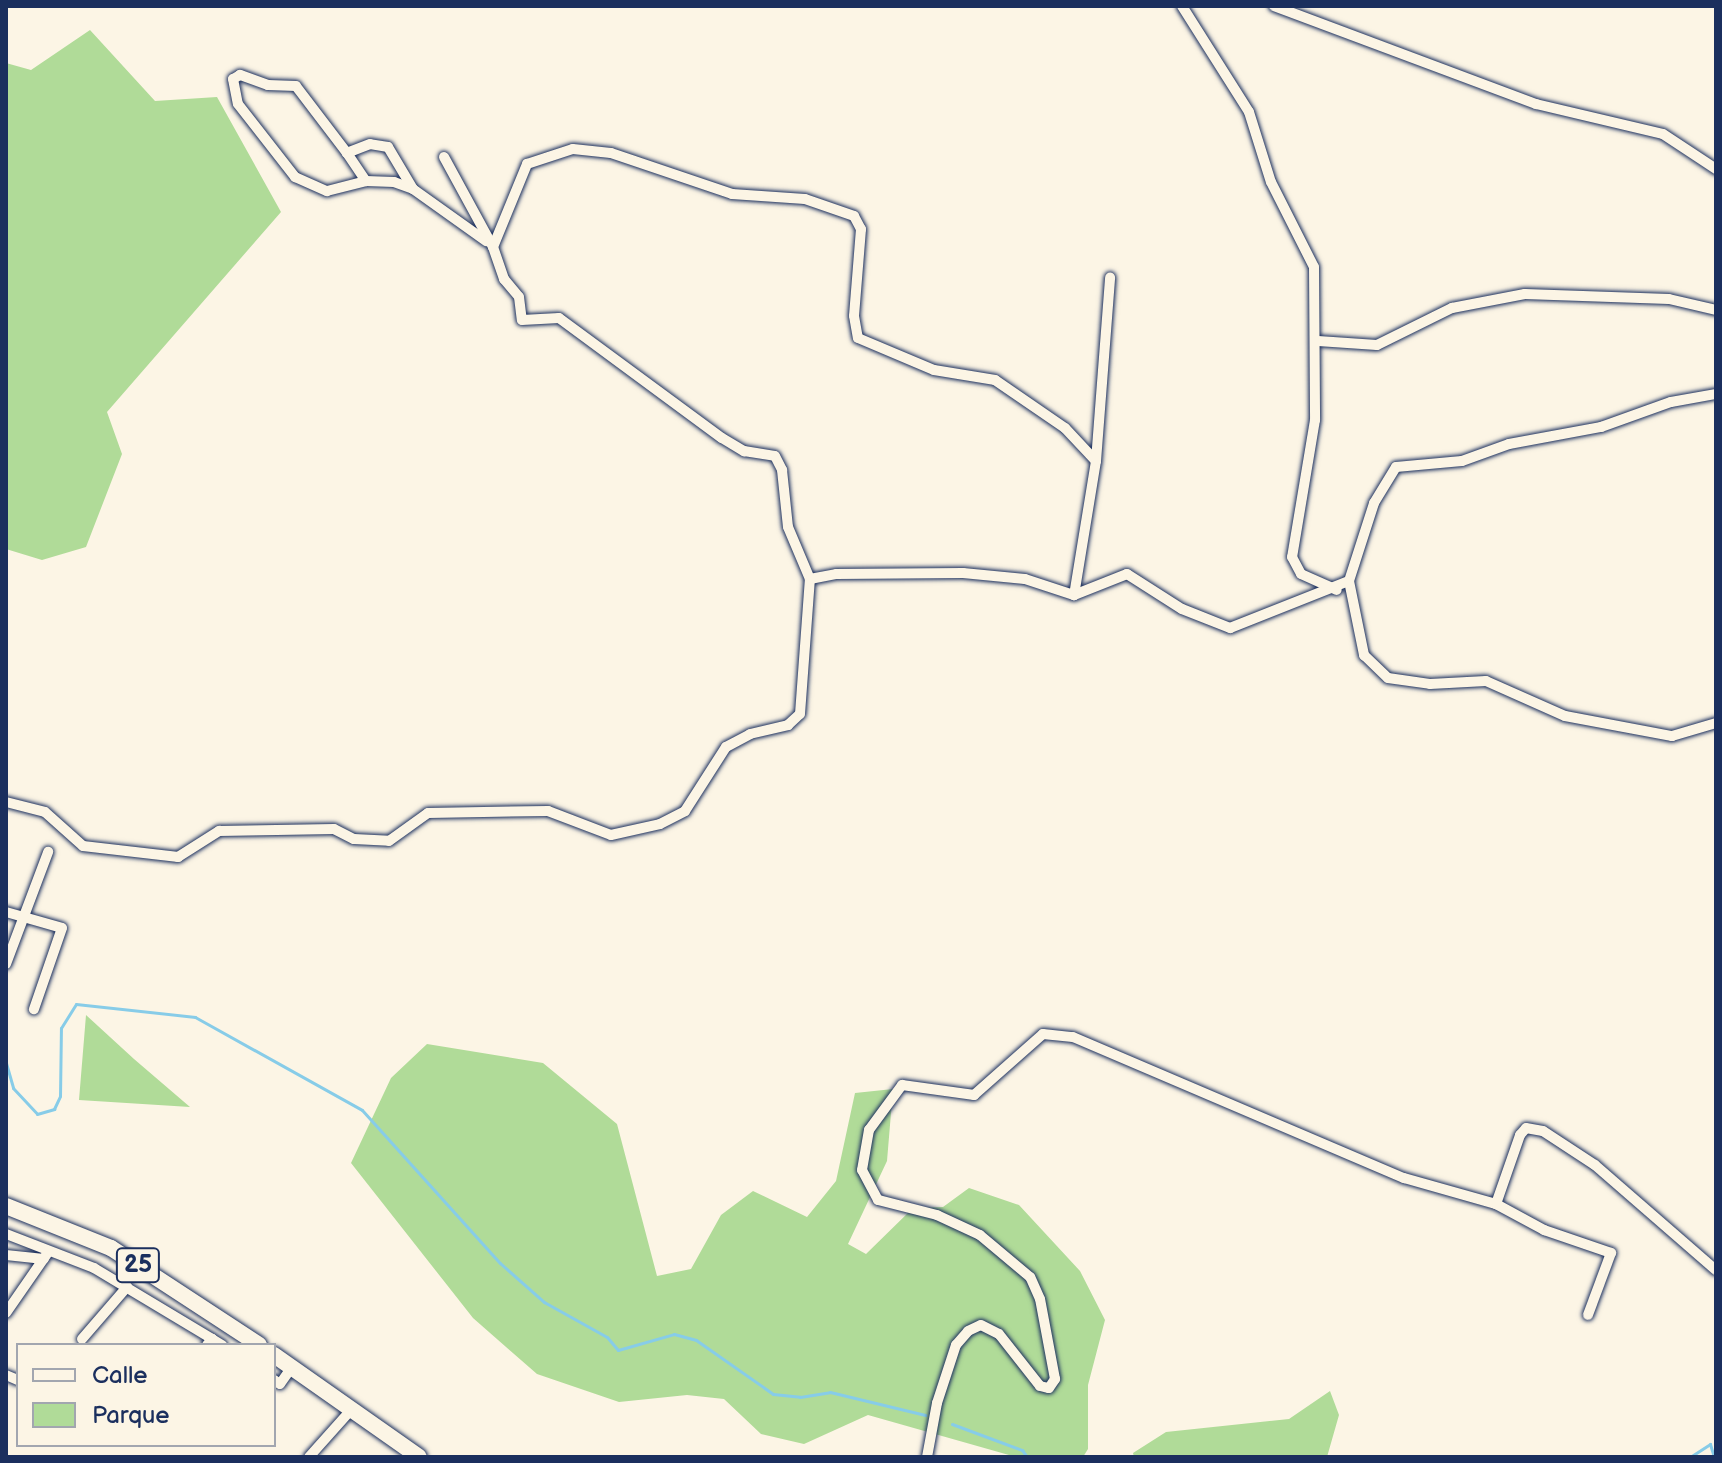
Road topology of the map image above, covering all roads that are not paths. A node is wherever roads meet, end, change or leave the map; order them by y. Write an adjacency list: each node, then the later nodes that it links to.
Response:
1 (1182, 6): 11 (street)
2 (1274, 6): 5 (street)
3 (347, 153): 6 (street); 6 (street); 7 (street)
4 (444, 157): 8 (street)
5 (1716, 169)
6 (366, 181): 7 (street)
7 (413, 189): 8 (street)
8 (493, 247): 13 (street); 14 (street)
9 (1110, 278): 13 (street)
10 (1716, 310): 11 (street)
11 (1318, 341): 16 (street)
12 (1716, 394): 15 (street)
13 (1096, 461): 17 (street)
14 (810, 579): 17 (street); 19 (street)
15 (1349, 581): 16 (street); 18 (street)
16 (1337, 590): 17 (street)
17 (1074, 595)
18 (1716, 723)
19 (6, 802)
20 (48, 852): 22 (street)
21 (6, 912): 22 (street)
22 (24, 918): 23 (street); 24 (street)
23 (6, 964)
24 (34, 1009)
25 (1496, 1204): 30 (street); 33 (street); 43 (street)
26 (6, 1206): 36 (main road, 25)
27 (6, 1234): 29 (street)
28 (6, 1255): 29 (street)
29 (46, 1255): 31 (street); 32 (street)
30 (1716, 1270)
31 (127, 1287): 34 (street); 35 (street)
32 (6, 1313)
33 (1588, 1315)
34 (82, 1339)
35 (214, 1343)
36 (256, 1343)
37 (276, 1356): 38 (main road)
38 (292, 1367): 39 (street); 40 (main road)
39 (276, 1381)
40 (351, 1410): 41 (street); 42 (main road)
41 (309, 1457)
42 (419, 1457)
43 (927, 1457)

